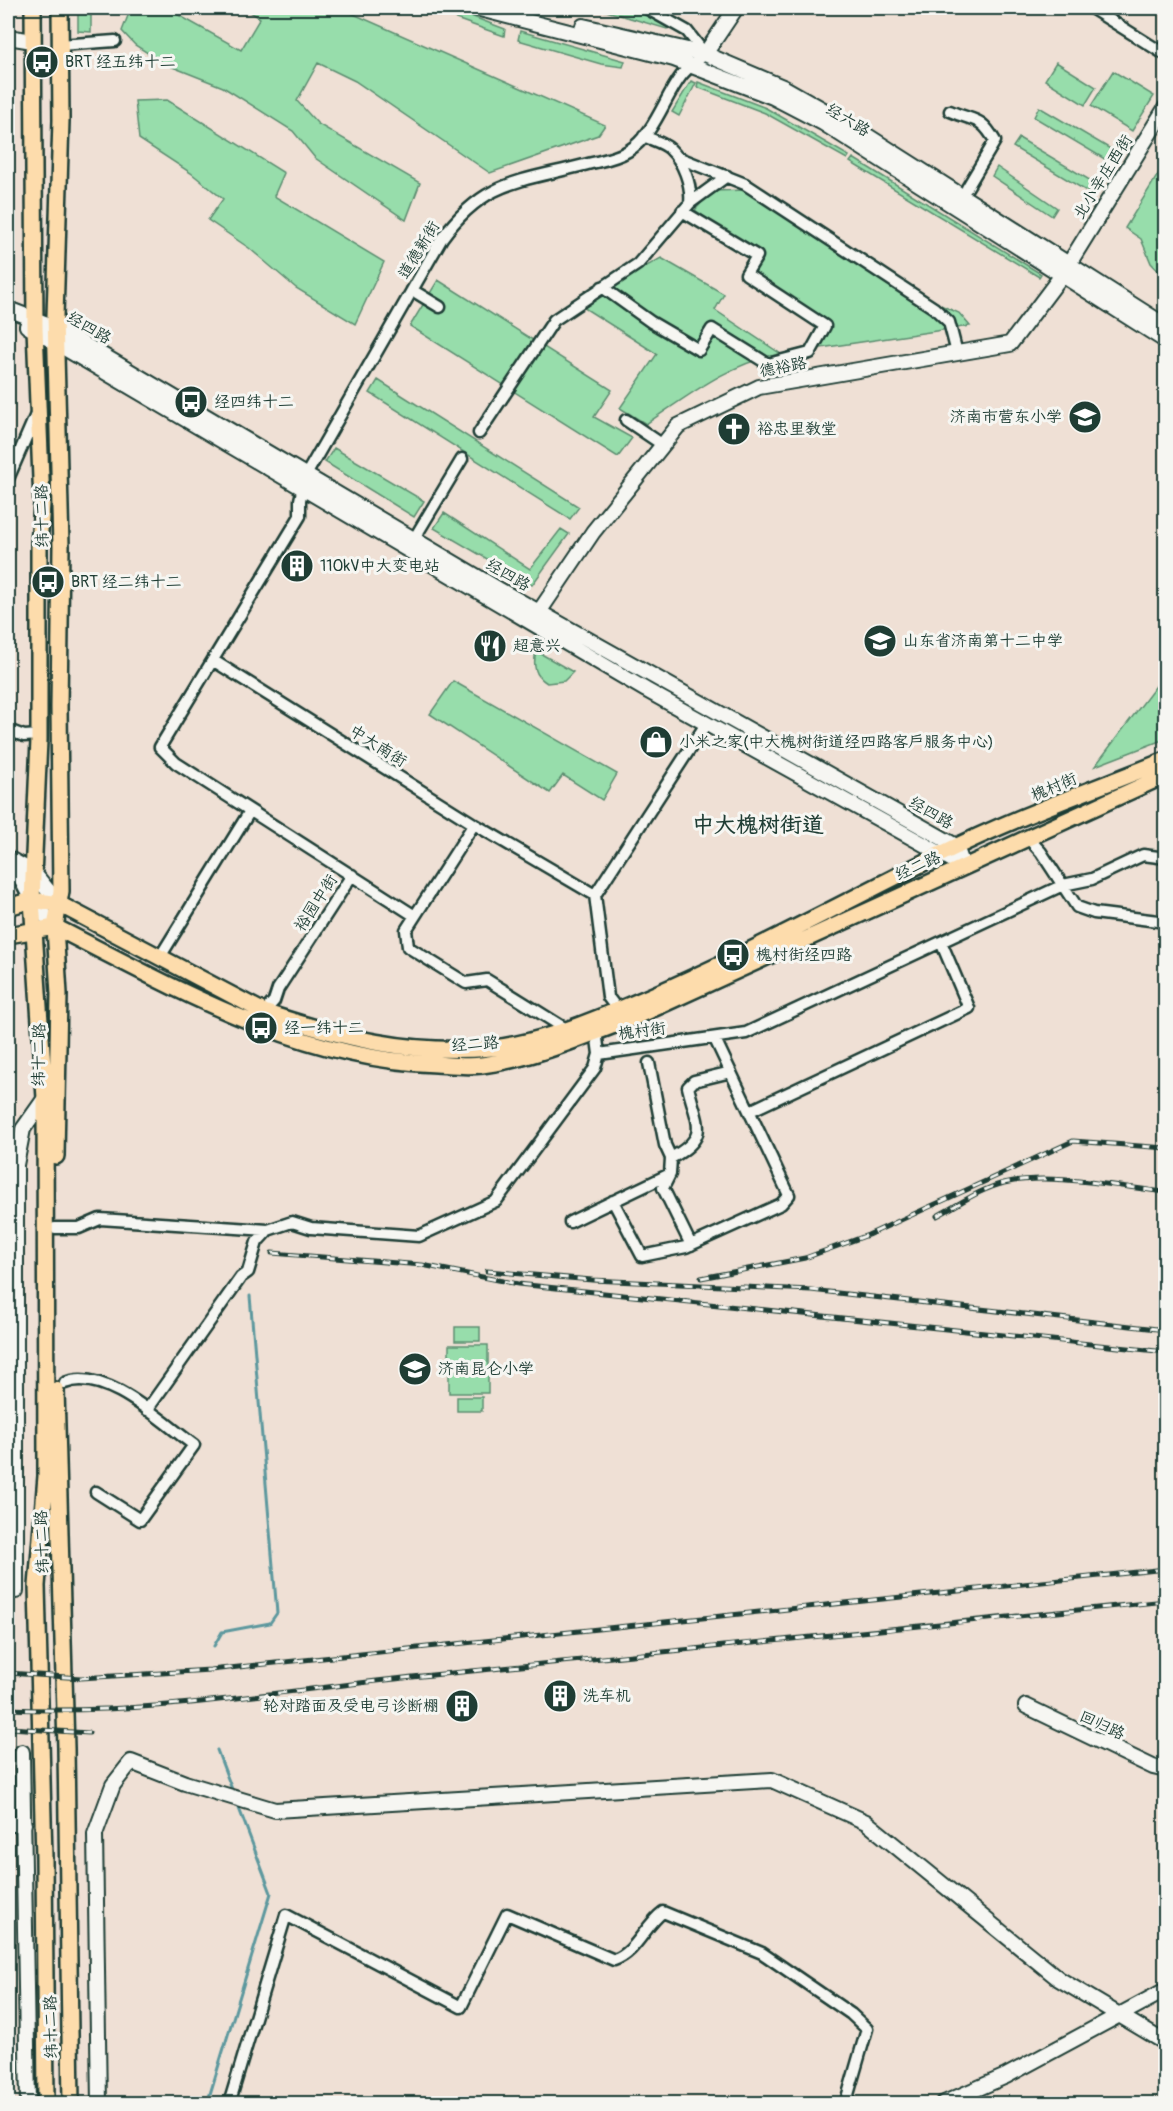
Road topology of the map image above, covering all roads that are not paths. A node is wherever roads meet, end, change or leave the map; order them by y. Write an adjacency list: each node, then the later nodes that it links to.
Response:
1 (33, 8): 9 (main road, 纬十二路)
2 (60, 8): 11 (main road, 纬十二路)
3 (476, 8): 14 (street, 经六路)
4 (513, 8): 12 (street, 经六路)
5 (646, 8): 12 (street)
6 (736, 8): 12 (street)
7 (1091, 8): 13 (street)
8 (8, 37): 9 (street)
9 (33, 41): 28 (main road, 纬十二路)
10 (115, 41): 11 (street)
11 (60, 45): 30 (main road, 纬十二路)
12 (705, 54): 14 (street, 道德新街); 22 (street, 经六路)
13 (1166, 55)
14 (693, 66): 17 (street, 道德新街); 22 (street, 经六路)
15 (1166, 107): 22 (street, 北小辛庄西街)
16 (950, 111): 20 (street)
17 (644, 136): 18 (street); 24 (street, 道德新街)
18 (677, 157): 19 (street); 21 (street)
19 (727, 177): 21 (street); 32 (street)
20 (967, 188)
21 (686, 207): 23 (street); 23 (street)
22 (1065, 269): 29 (street, 经六路); 31 (street, 经六路); 32 (street, 德裕路)
23 (602, 286): 35 (street)
24 (412, 290): 25 (street); 40 (street, 道德新街)
25 (440, 307)
26 (8, 309): 28 (street, 经四路)
27 (8, 318): 28 (street, 经四路)
28 (35, 324): 30 (street, 经四路); 33 (main road, 纬十二路)
29 (1166, 326)
30 (55, 335): 40 (street, 经四路); 63 (main road, 纬十二路)
31 (1166, 341)
32 (957, 353): 36 (street, 德裕路)
33 (38, 409): 37 (street); 46 (main road, 纬十二路)
34 (626, 420): 36 (street)
35 (479, 433)
36 (663, 445): 42 (street, 德裕路)
37 (12, 456): 39 (street)
38 (462, 459): 41 (street)
39 (8, 479)
40 (305, 481): 41 (street, 经四路); 42 (street, 经四路); 43 (street)
41 (414, 539): 42 (street, 经四路)
42 (535, 617): 44 (street, 经四路); 52 (street, 经四路)
43 (214, 660): 49 (street); 50 (street, 中大南街)
44 (706, 724): 53 (street, 经四路); 61 (street)
45 (8, 730): 46 (street)
46 (39, 735): 58 (main road, 纬十二路)
47 (1166, 760): 52 (main road, 槐村街)
48 (1166, 775): 51 (main road, 槐村街)
49 (250, 811): 59 (street); 71 (street)
50 (474, 824): 61 (street, 中大南街); 65 (street)
51 (1028, 838): 56 (main road, 槐村街); 60 (street)
52 (956, 846): 53 (main road, 经二路); 56 (street, 经四路)
53 (941, 854): 56 (street, 经四路); 73 (main road, 经二路)
54 (8, 858): 58 (street, 经二路)
55 (1166, 858): 60 (street, 槐村街)
56 (963, 866): 75 (main road, 经二路)
57 (8, 868): 62 (street, 经二路)
58 (33, 872): 62 (main road, 纬十二路); 63 (street, 经二路)
59 (352, 875): 65 (street, 裕园中街); 72 (street, 裕园中街)
60 (1063, 885): 66 (street); 70 (street, 槐村街)
61 (596, 896): 73 (street)
62 (32, 900): 63 (main road); 64 (main road); 67 (street, 经二路); 68 (main road, 纬十二路)
63 (59, 904): 67 (main road, 纬十二路); 71 (main road, 经二路)
64 (8, 907)
65 (415, 916): 74 (street)
66 (1166, 922)
67 (56, 927): 68 (main road); 75 (main road, 经二路); 86 (main road, 纬十二路)
68 (33, 929): 69 (main road); 80 (main road, 纬十二路)
69 (8, 935)
70 (941, 942): 76 (street, 槐村街); 81 (street)
71 (160, 957): 72 (main road, 经二路)
72 (264, 1011): 74 (main road, 经二路)
73 (614, 1011): 74 (main road, 经二路)
74 (566, 1029)
75 (596, 1031): 77 (street, 槐村街)
76 (715, 1039): 77 (street, 槐村街); 79 (street)
77 (599, 1054): 87 (street)
78 (649, 1063): 82 (street)
79 (731, 1072): 81 (street); 82 (street)
80 (45, 1098): 92 (street); 104 (main road, 纬十二路)
81 (750, 1111): 88 (street)
82 (671, 1158): 83 (street)
83 (670, 1174): 84 (street); 88 (street)
84 (614, 1201): 85 (street); 88 (street)
85 (570, 1222)
86 (55, 1228): 87 (street); 105 (main road, 纬十二路)
87 (268, 1230): 90 (street)
88 (691, 1245)
89 (64, 1383): 90 (street)
90 (147, 1410): 91 (street)
91 (96, 1492)
92 (11, 1550): 93 (street)
93 (16, 1591)
94 (1026, 1706): 96 (street, 回归路)
95 (22, 1752): 98 (street)
96 (1166, 1770)
97 (8, 1824): 98 (street)
98 (24, 1824): 103 (street)
99 (1166, 1990): 100 (street)
100 (1121, 2016): 101 (street); 106 (street); 108 (street)
101 (1166, 2043)
102 (847, 2098): 107 (street)
103 (28, 2103)
104 (46, 2103)
105 (71, 2103)
106 (99, 2103)
107 (229, 2103)
108 (942, 2103)

